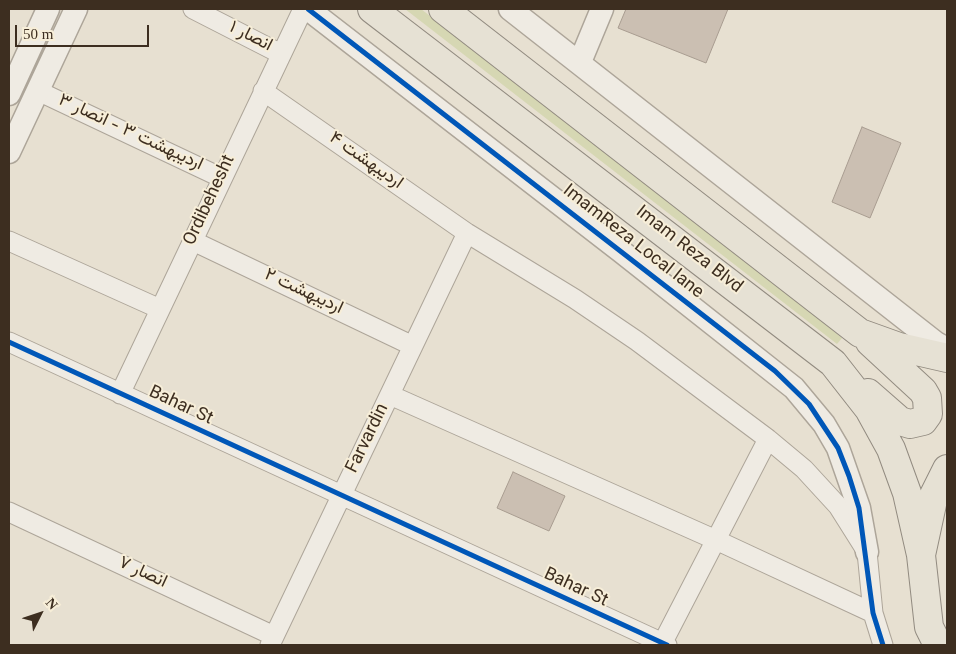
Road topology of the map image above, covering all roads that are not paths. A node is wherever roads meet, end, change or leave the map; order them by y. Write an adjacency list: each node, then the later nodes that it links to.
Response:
1 (48, 9): 12 (street)
2 (76, 9): 13 (street)
3 (193, 9): 10 (street, انصار ۱)
4 (303, 9): 10 (street, Ordibehesht)
5 (308, 9): 34 (street, ImamReza Local lane)
6 (372, 9): 26 (main road, Imam Reza Blvd)
7 (443, 9): 21 (main road)
8 (510, 9): 11 (street)
9 (602, 9): 11 (street)
10 (281, 54): 14 (street, Ordibehesht)
11 (580, 62): 24 (street)
12 (11, 84)
13 (38, 90): 15 (street); 16 (street, اردیبهشت ۳ - انصار ۳)
14 (263, 91): 16 (street, Ordibehesht); 17 (street, اردیبهشت ۴)
15 (9, 152)
16 (222, 178): 19 (street, Ordibehesht)
17 (467, 233): 23 (street, Farvardin); 29 (street, اردیبهشت ۴)
18 (9, 241): 20 (street)
19 (193, 241): 20 (street, Ordibehesht); 23 (street, اردیبهشت ۲)
20 (160, 309): 27 (street, Ordibehesht)
21 (860, 333): 25 (main road); 26 (main road)
22 (9, 342): 27 (street, Bahar St)
23 (413, 346): 28 (street, Farvardin)
24 (947, 349)
25 (947, 358)
26 (833, 362): 35 (main road, Imam Reza Blvd)
27 (120, 394): 31 (street, Bahar St)
28 (390, 395): 31 (street, Farvardin); 33 (street)
29 (768, 439): 33 (street); 34 (street, اردیبهشت ۴)
30 (947, 469): 35 (main road)
31 (341, 497): 37 (street, Farvardin); 38 (street, Bahar St)
32 (9, 512): 37 (street, انصار ۷)
33 (716, 540): 36 (street); 38 (street)
34 (867, 552): 36 (street)
35 (921, 556): 40 (main road)
36 (873, 614): 39 (street)
37 (272, 641)
38 (664, 644)
39 (883, 645)
40 (938, 645)

